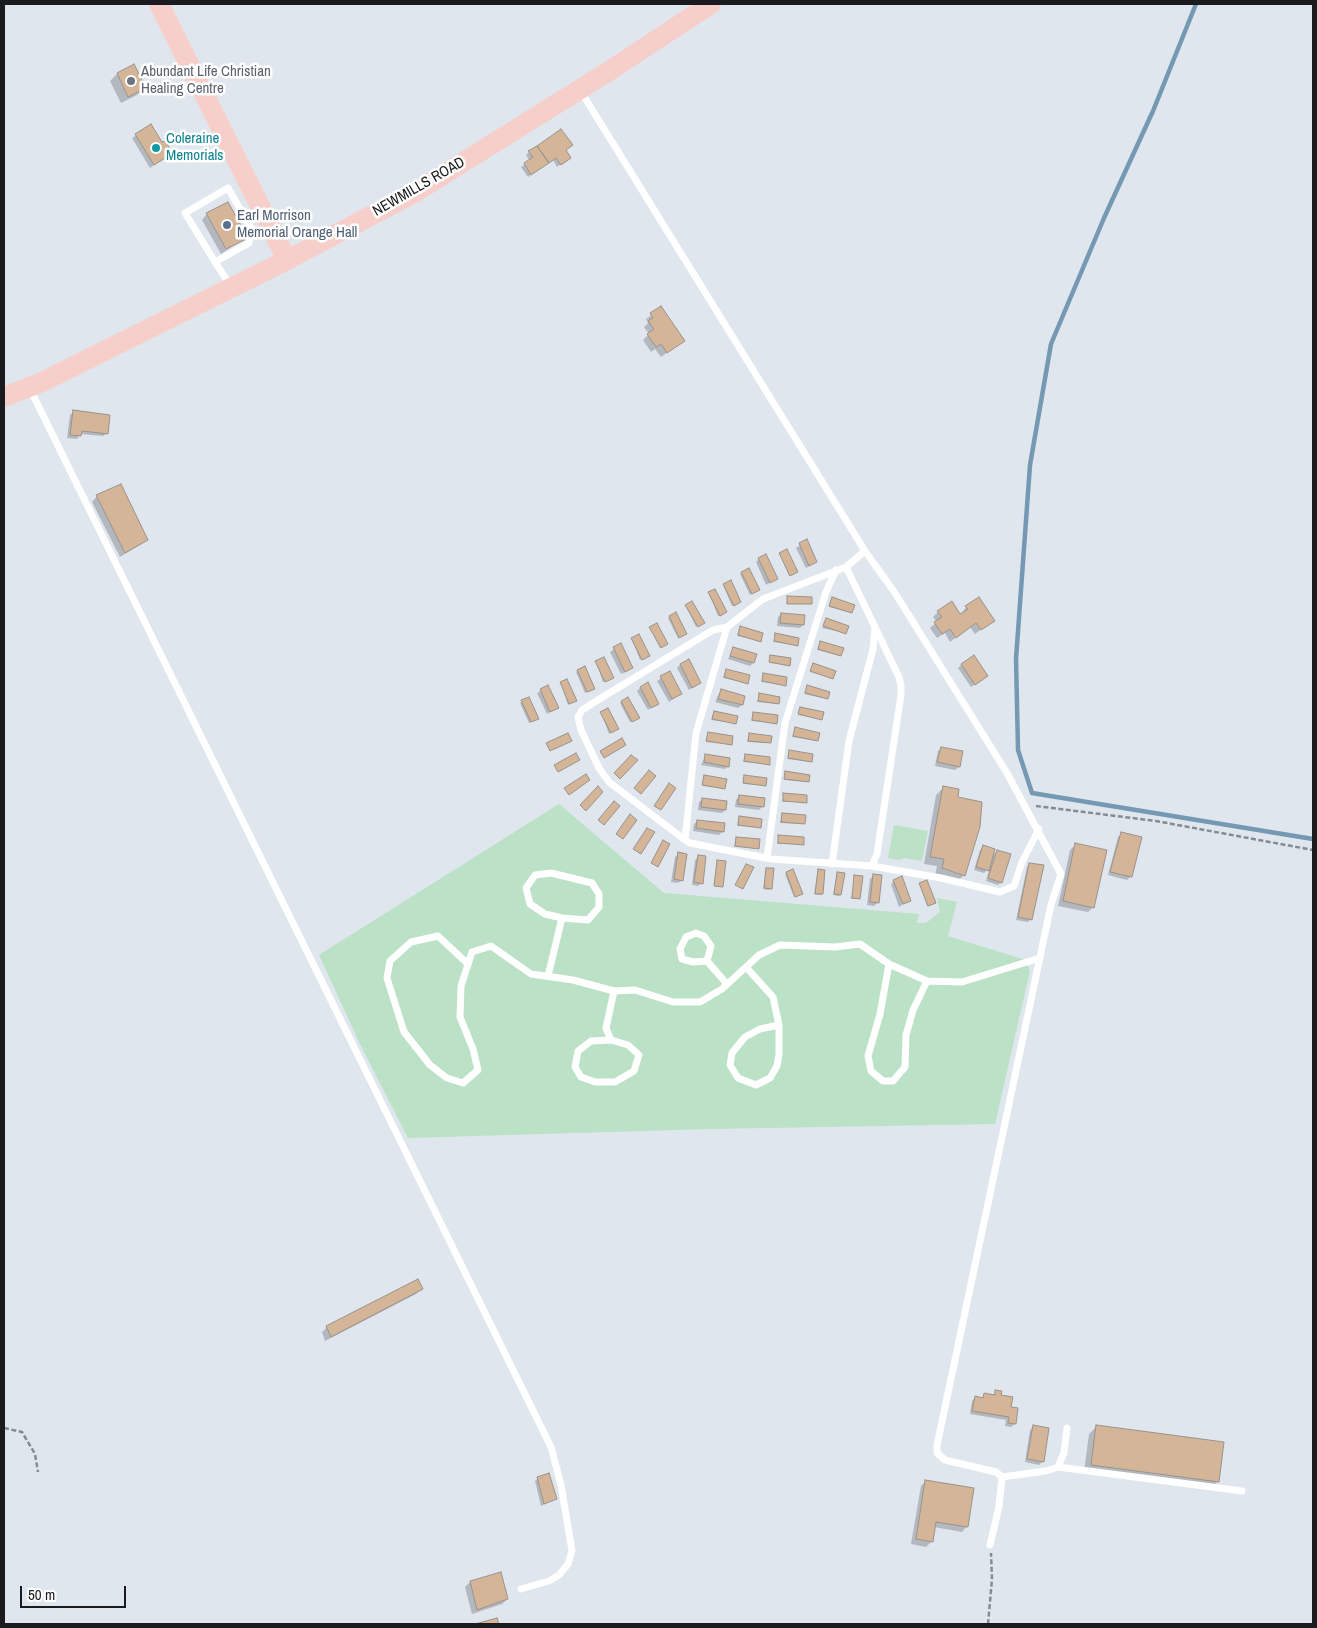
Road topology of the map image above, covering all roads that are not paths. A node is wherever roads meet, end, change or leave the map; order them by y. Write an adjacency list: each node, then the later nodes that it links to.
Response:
1 (159, 4): 4 (street)
2 (711, 4): 3 (street, NEWMILLS ROAD)
3 (580, 90): 4 (street, NEWMILLS ROAD); 9 (lane)
4 (287, 260): 6 (street, NEWMILLS ROAD)
5 (215, 262): 5 (lane); 6 (lane)
6 (231, 288): 7 (street, NEWMILLS ROAD)
7 (29, 387): 8 (street, NEWMILLS ROAD); 36 (lane)
8 (4, 396)
9 (864, 551): 10 (lane); 14 (lane)
10 (846, 567): 11 (lane); 12 (lane)
11 (836, 570): 13 (lane); 16 (lane)
12 (875, 626): 17 (lane); 18 (lane)
13 (727, 627): 15 (lane); 15 (lane)
14 (1039, 829): 18 (lane); 20 (lane)
15 (685, 840): 16 (lane)
16 (767, 858): 17 (lane)
17 (832, 864): 18 (lane)
18 (872, 866)
19 (562, 918): 19 (lane); 25 (lane)
20 (1040, 958): 26 (lane); 33 (lane)
21 (707, 962): 21 (lane); 27 (lane)
22 (468, 964): 22 (lane); 25 (lane)
23 (889, 964): 24 (lane); 26 (lane); 26 (lane)
24 (746, 967): 27 (lane); 29 (lane)
25 (548, 976): 28 (lane)
26 (927, 982)
27 (727, 984): 28 (lane)
28 (614, 991): 30 (lane)
29 (779, 1025): 29 (lane)
30 (611, 1040): 30 (lane)
31 (1067, 1428): 32 (lane)
32 (1058, 1467): 33 (lane); 34 (lane)
33 (1002, 1477): 35 (lane)
34 (1242, 1491)
35 (990, 1544)
36 (521, 1589)

